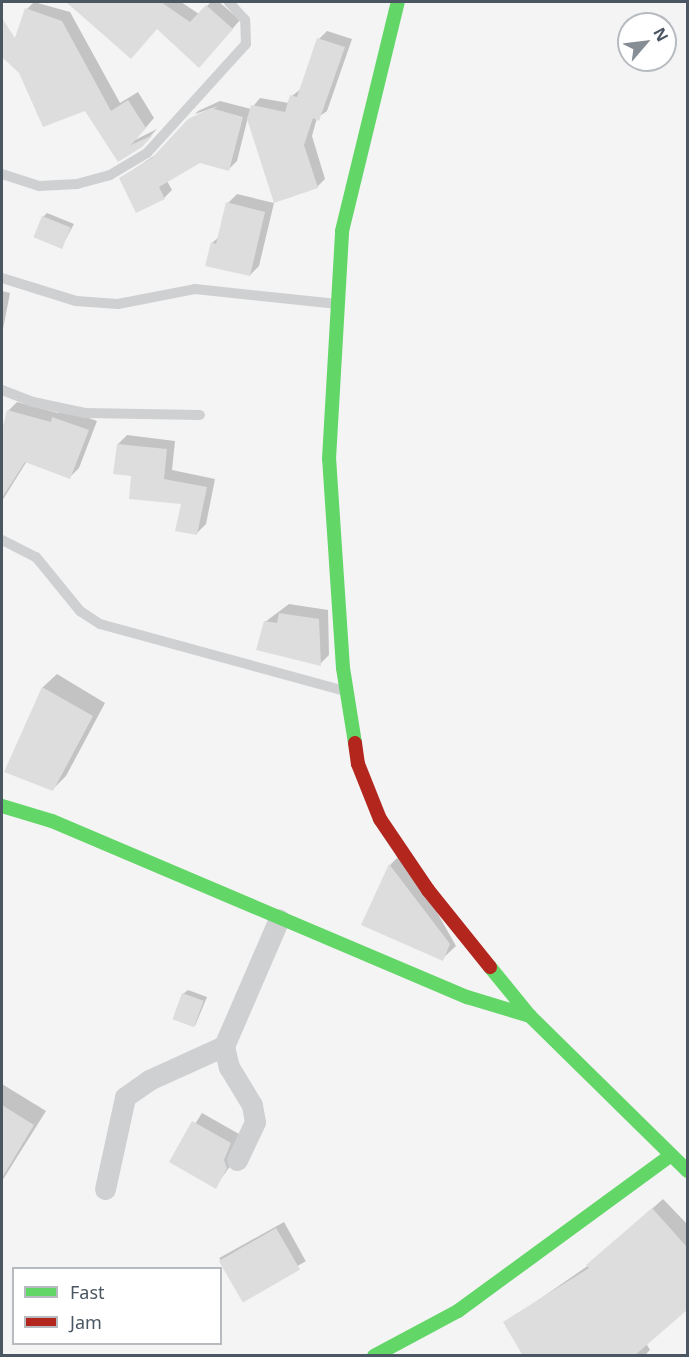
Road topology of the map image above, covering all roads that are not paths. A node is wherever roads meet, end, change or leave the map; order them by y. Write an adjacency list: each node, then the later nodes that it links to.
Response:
1 (229, 2): 3 (lane)
2 (398, 2): 5 (main road)
3 (2, 174)
4 (2, 278): 5 (lane)
5 (339, 304): 9 (main road)
6 (2, 390): 7 (lane)
7 (200, 415)
8 (2, 540): 9 (lane)
9 (346, 691): 12 (main road)
10 (2, 806): 11 (main road)
11 (279, 919): 12 (main road); 13 (street)
12 (530, 1016): 14 (main road)
13 (224, 1046): 15 (street); 17 (street)
14 (671, 1155): 16 (main road); 18 (main road)
15 (237, 1160)
16 (687, 1171)
17 (105, 1189)
18 (374, 1356)

